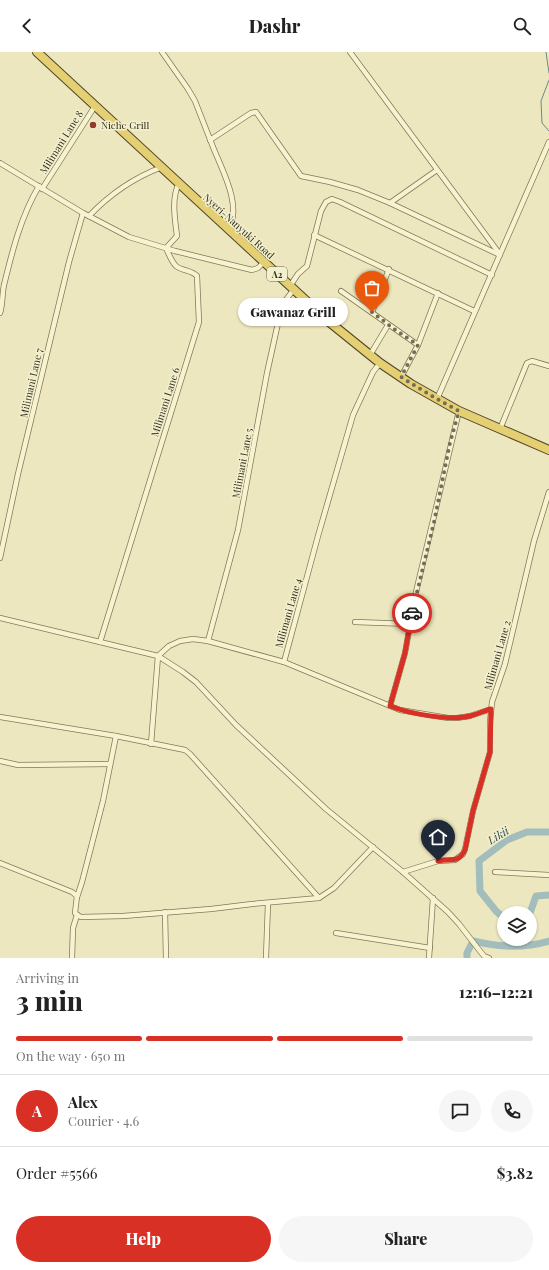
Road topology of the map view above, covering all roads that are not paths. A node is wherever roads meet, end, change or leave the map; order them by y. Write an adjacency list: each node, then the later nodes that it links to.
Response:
1 (37, 52): 4 (highway, Nyeri-Nanyuki Road / A2)
2 (162, 52): 5 (street)
3 (350, 52): 9 (street)
4 (95, 106): 8 (highway, Nyeri-Nanyuki Road / A2); 11 (street, Milimani Lane 8)
5 (210, 140): 12 (street); 15 (street)
6 (549, 142): 18 (street)
7 (0, 163): 11 (street)
8 (162, 167): 10 (highway, Nyeri-Nanyuki Road / A2); 14 (street)
9 (437, 170): 12 (street); 18 (street)
10 (179, 183): 15 (highway, Nyeri-Nanyuki Road / A2); 17 (street)
11 (41, 188): 13 (street); 27 (street, Milimani Lane 8)
12 (390, 203): 18 (street)
13 (83, 213): 14 (street); 39 (street, Milimani Lane 7)
14 (89, 216): 17 (street)
15 (228, 229): 19 (highway, Nyeri-Nanyuki Road / A2)
16 (314, 235): 20 (street); 21 (street, Milimani Lane 5); 22 (street, Milimani Lane 5)
17 (166, 248): 19 (street); 44 (street, Milimani Lane 6)
18 (500, 255): 21 (street)
19 (264, 262): 22 (highway, Nyeri-Nanyuki Road / A2)
20 (389, 269): 24 (street); 26 (street)
21 (492, 275): 25 (street)
22 (292, 288): 30 (highway, Nyeri-Nanyuki Road / A2); 43 (street, Milimani Lane 5)
23 (341, 291): 26 (street)
24 (438, 293): 25 (street); 29 (street)
25 (474, 311): 34 (street)
26 (372, 312): 28 (street)
27 (0, 313)
28 (388, 325): 29 (street); 30 (street)
29 (418, 345): 33 (street)
30 (370, 355): 31 (highway, Nyeri-Nanyuki Road / A2)
31 (380, 363): 33 (highway, Nyeri-Nanyuki Road / A2); 46 (street, Milimani Lane 4)
32 (549, 366): 36 (street)
33 (401, 377): 34 (highway, Nyeri-Nanyuki Road / A2)
34 (437, 399): 35 (highway, Nyeri-Nanyuki Road / A2)
35 (459, 411): 36 (highway, Nyeri-Nanyuki Road / A2); 42 (street)
36 (500, 429): 37 (highway, Nyeri-Nanyuki Road / A2)
37 (549, 450)
38 (549, 492): 48 (street, Milimani Lane 2)
39 (0, 558)
40 (0, 618): 44 (street)
41 (355, 622): 42 (street)
42 (410, 624): 47 (street)
43 (208, 641): 45 (street); 46 (street)
44 (100, 642): 45 (street)
45 (158, 656): 51 (street); 54 (street)
46 (284, 662): 47 (street, Milimani Lane 4)
47 (390, 706): 48 (street, Milimani Lane 4)
48 (491, 709): 56 (street, Milimani Lane 2)
49 (0, 717): 50 (street)
50 (116, 736): 51 (street); 53 (street)
51 (151, 744): 60 (street)
52 (0, 761): 53 (street)
53 (110, 764): 59 (street)
54 (372, 847): 56 (street); 60 (street)
55 (0, 863): 59 (street)
56 (403, 872): 61 (street)
57 (496, 872): 58 (street)
58 (549, 876)
59 (77, 898): 64 (street)
60 (319, 898): 62 (street)
61 (433, 898): 66 (street); 71 (street)
62 (268, 903): 63 (street); 69 (street)
63 (165, 912): 64 (street); 68 (street)
64 (77, 915): 67 (street)
65 (336, 933): 66 (street)
66 (430, 948): 70 (street)
67 (72, 958)
68 (166, 958)
69 (266, 958)
70 (429, 958)
71 (489, 958)

